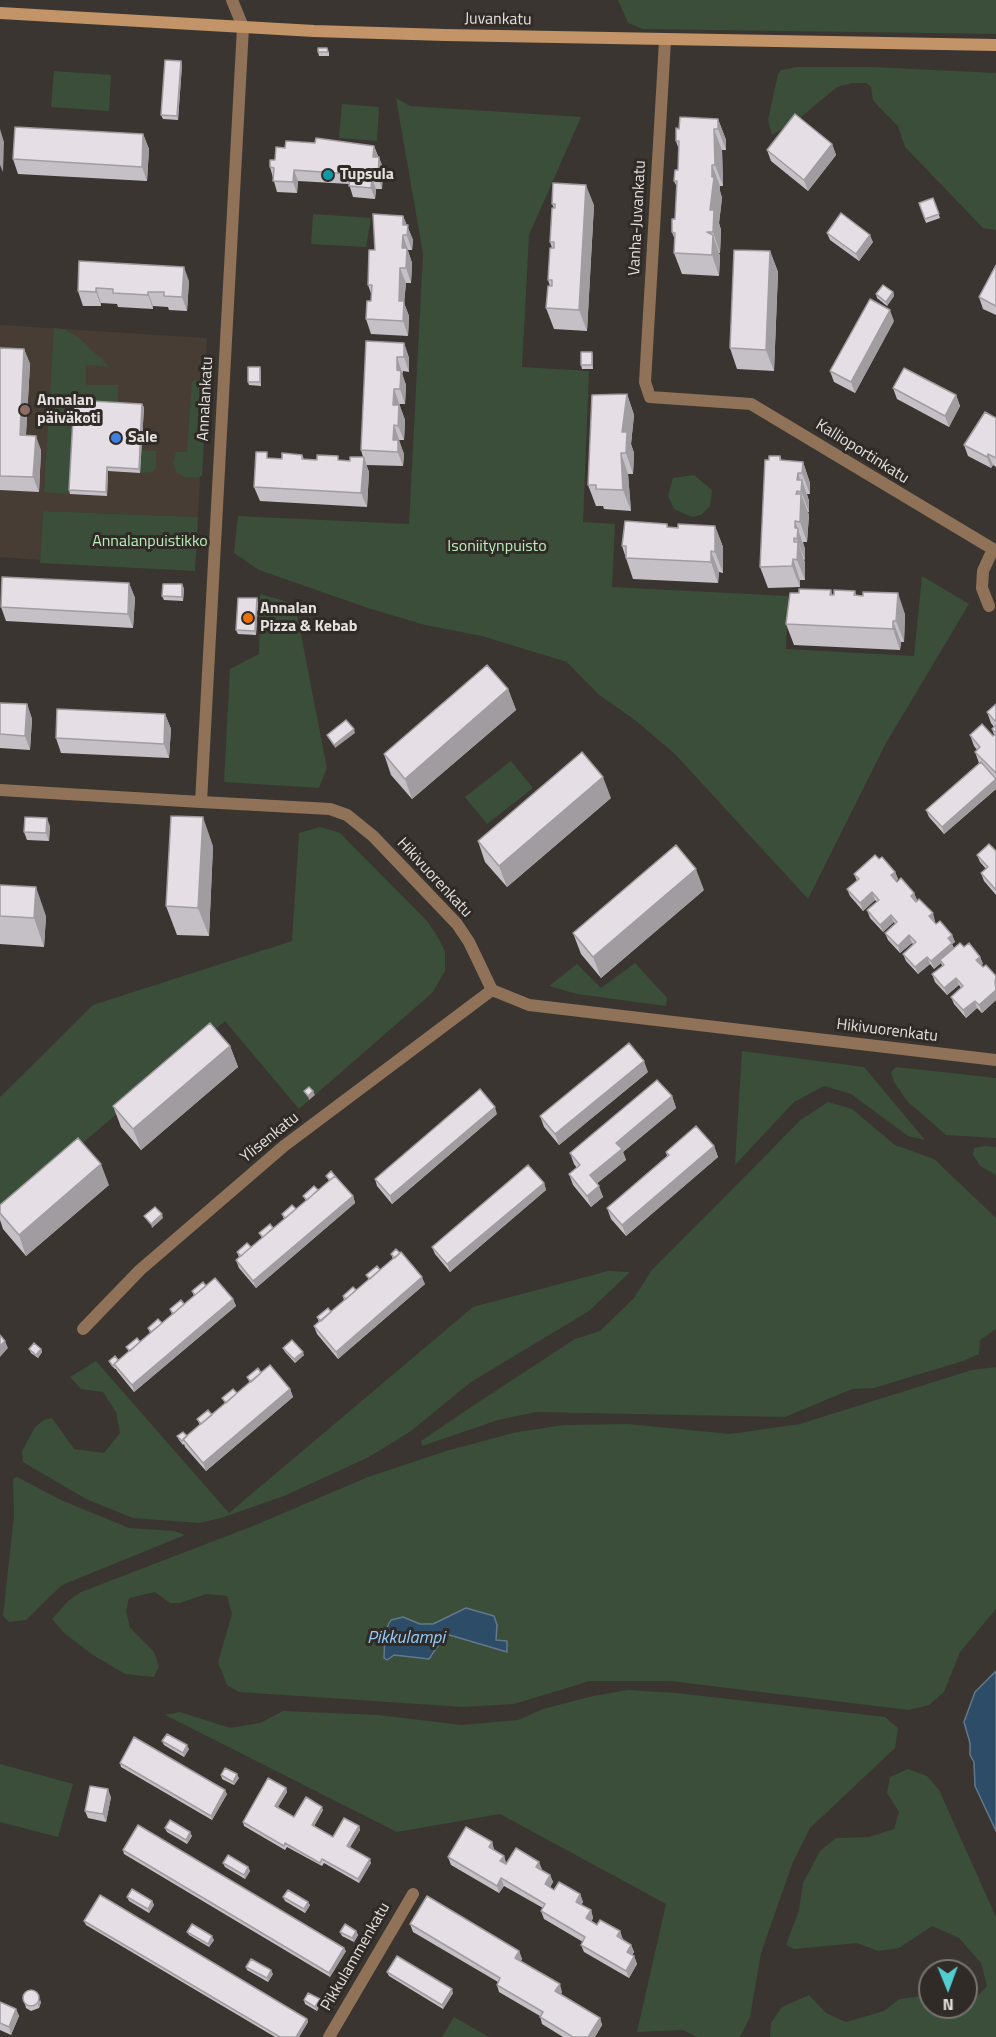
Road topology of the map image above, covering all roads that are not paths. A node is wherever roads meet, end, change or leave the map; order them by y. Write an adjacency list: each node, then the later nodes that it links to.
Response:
1 (232, 0): 3 (street, Annalankatu)
2 (0, 13): 3 (main road, Juvankatu)
3 (243, 27): 4 (main road, Juvankatu); 9 (street, Annalankatu)
4 (665, 41): 5 (main road, Juvankatu); 6 (street, Vanha-Juvankatu)
5 (996, 45)
6 (650, 397): 7 (street, Kallioportinkatu)
7 (989, 606)
8 (0, 790): 9 (street, Hikivuorenkatu)
9 (201, 802): 10 (street, Hikivuorenkatu)
10 (492, 990): 11 (street, Hikivuorenkatu); 12 (street, Ylisenkatu)
11 (996, 1060)
12 (82, 1329)
13 (413, 1894): 14 (street, Pikkulammenkatu)
14 (329, 2037)

